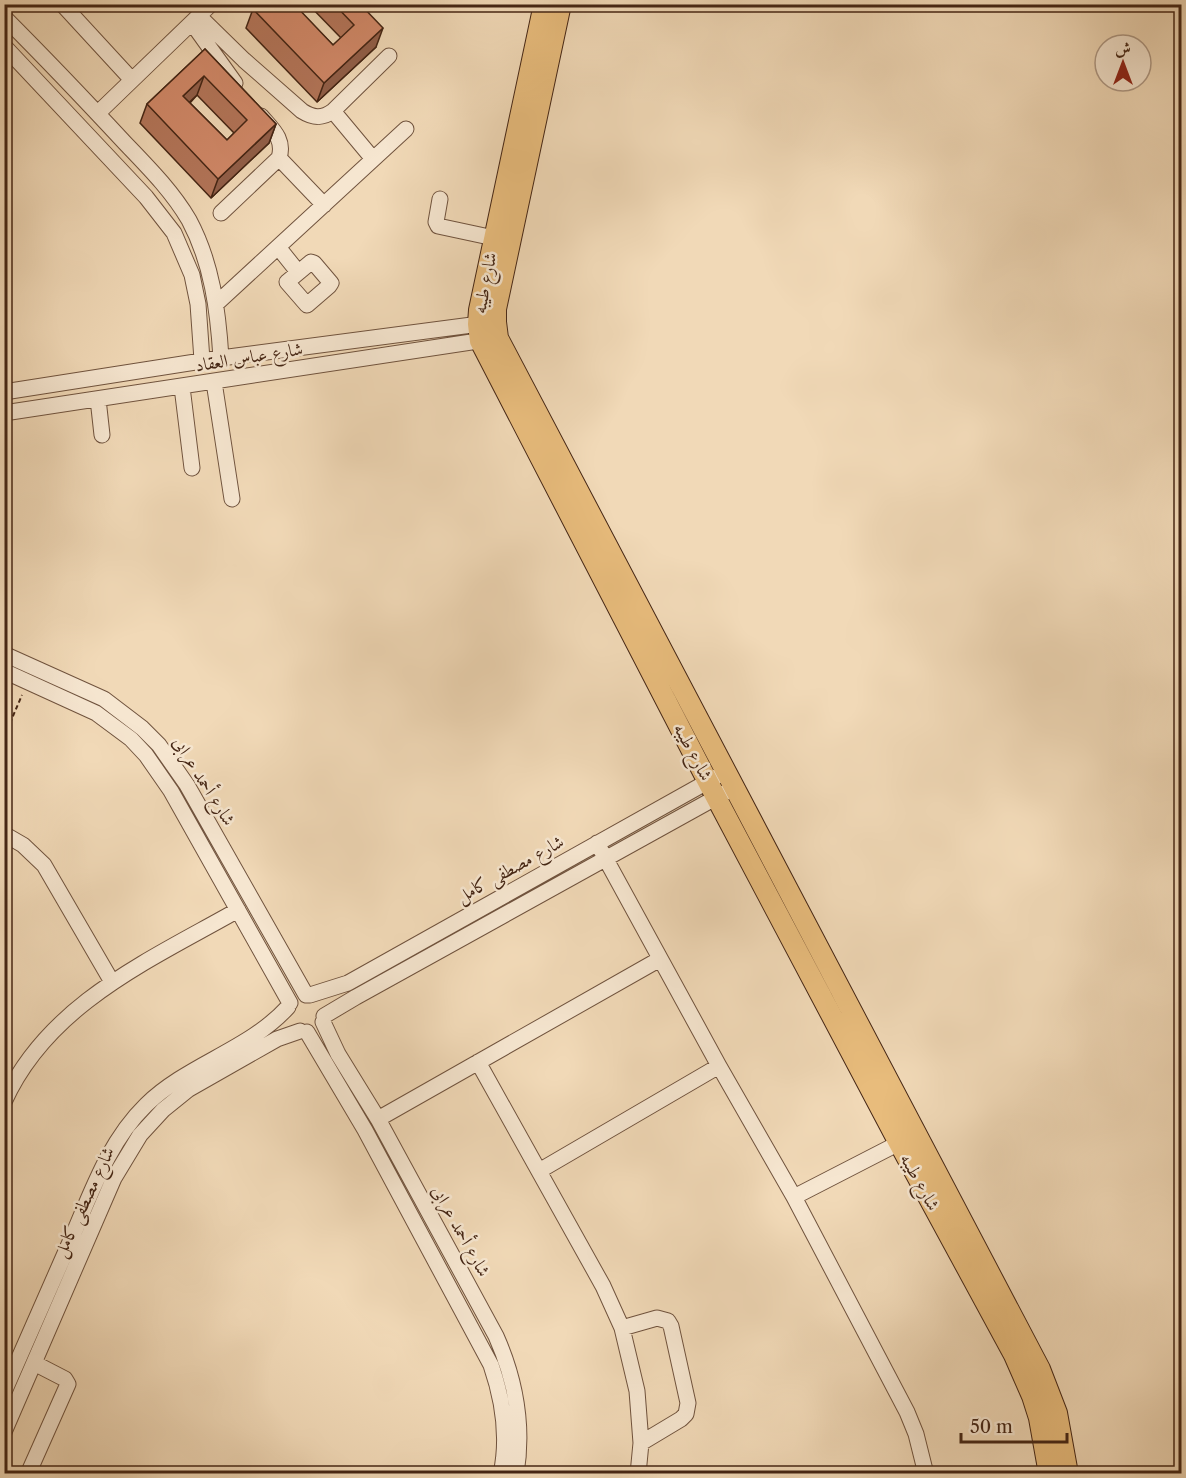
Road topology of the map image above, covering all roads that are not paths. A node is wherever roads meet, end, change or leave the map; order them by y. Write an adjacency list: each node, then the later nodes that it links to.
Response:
1 (62, 4): 9 (street)
2 (211, 4): 6 (street)
3 (544, 4): 18 (main road, شارع طيبه)
4 (561, 4): 22 (main road, شارع طيبه)
5 (4, 16): 11 (street)
6 (196, 20): 9 (street); 10 (street); 13 (street)
7 (4, 46): 24 (street)
8 (389, 56): 10 (street)
9 (132, 80): 11 (street)
10 (333, 111): 14 (street)
11 (98, 113): 21 (street)
12 (406, 129): 14 (street)
13 (279, 158): 16 (street); 17 (street)
14 (373, 159): 16 (street)
15 (440, 199): 18 (street)
16 (324, 205): 19 (street)
17 (222, 213)
18 (494, 238): 22 (main road, شارع طيبه)
19 (278, 247): 20 (street); 21 (street)
20 (298, 272)
21 (216, 304): 23 (street)
22 (488, 331): 23 (street, شارع عباس العقاد); 25 (street, شارع عباس العقاد); 35 (main road, شارع طيبه); 36 (main road, شارع طيبه)
23 (221, 358): 24 (street, شارع عباس العقاد)
24 (202, 360): 27 (street, شارع عباس العقاد)
25 (214, 382): 26 (street, شارع عباس العقاد); 32 (street)
26 (182, 387): 28 (street, شارع عباس العقاد); 31 (street)
27 (4, 392)
28 (98, 399): 29 (street, شارع عباس العقاد); 30 (street)
29 (4, 413)
30 (102, 435)
31 (192, 468)
32 (232, 499)
33 (4, 654): 43 (street, شارع أحمد عرابى)
34 (4, 671): 40 (street, شارع أحمد عرابى)
35 (730, 779): 36 (street, شارع مصطفى كامل); 65 (main road, شارع طيبه)
36 (712, 789): 38 (street, شارع مصطفى كامل); 39 (street, شارع مصطفى كامل); 51 (main road, شارع طيبه)
37 (4, 834): 42 (street)
38 (597, 843): 39 (street); 43 (street, شارع مصطفى كامل)
39 (606, 859): 41 (street); 45 (street, شارع مصطفى كامل)
40 (238, 910): 42 (street); 44 (street, شارع أحمد عرابى)
41 (660, 959): 47 (street); 48 (street)
42 (112, 982): 49 (street)
43 (308, 995): 44 (street); 45 (street)
44 (289, 1005): 46 (street); 56 (street, شارع مصطفى كامل)
45 (323, 1019): 46 (street); 50 (street, شارع أحمد عرابى)
46 (304, 1032): 55 (street, شارع مصطفى كامل); 60 (street, شارع أحمد عرابى)
47 (478, 1062): 50 (street); 52 (street)
48 (719, 1066): 52 (street); 53 (street)
49 (4, 1102)
50 (378, 1119): 61 (street, شارع أحمد عرابى)
51 (899, 1143): 53 (street); 64 (main road, شارع طيبه)
52 (539, 1170): 54 (street)
53 (794, 1197): 63 (street)
54 (622, 1328): 58 (street); 58 (street)
55 (34, 1362): 57 (street, شارع مصطفى كامل); 59 (street)
56 (4, 1392)
57 (4, 1432)
58 (641, 1443): 62 (street)
59 (28, 1473)
60 (501, 1473)
61 (516, 1473)
62 (638, 1473)
63 (926, 1473)
64 (1048, 1473)
65 (1068, 1473)

